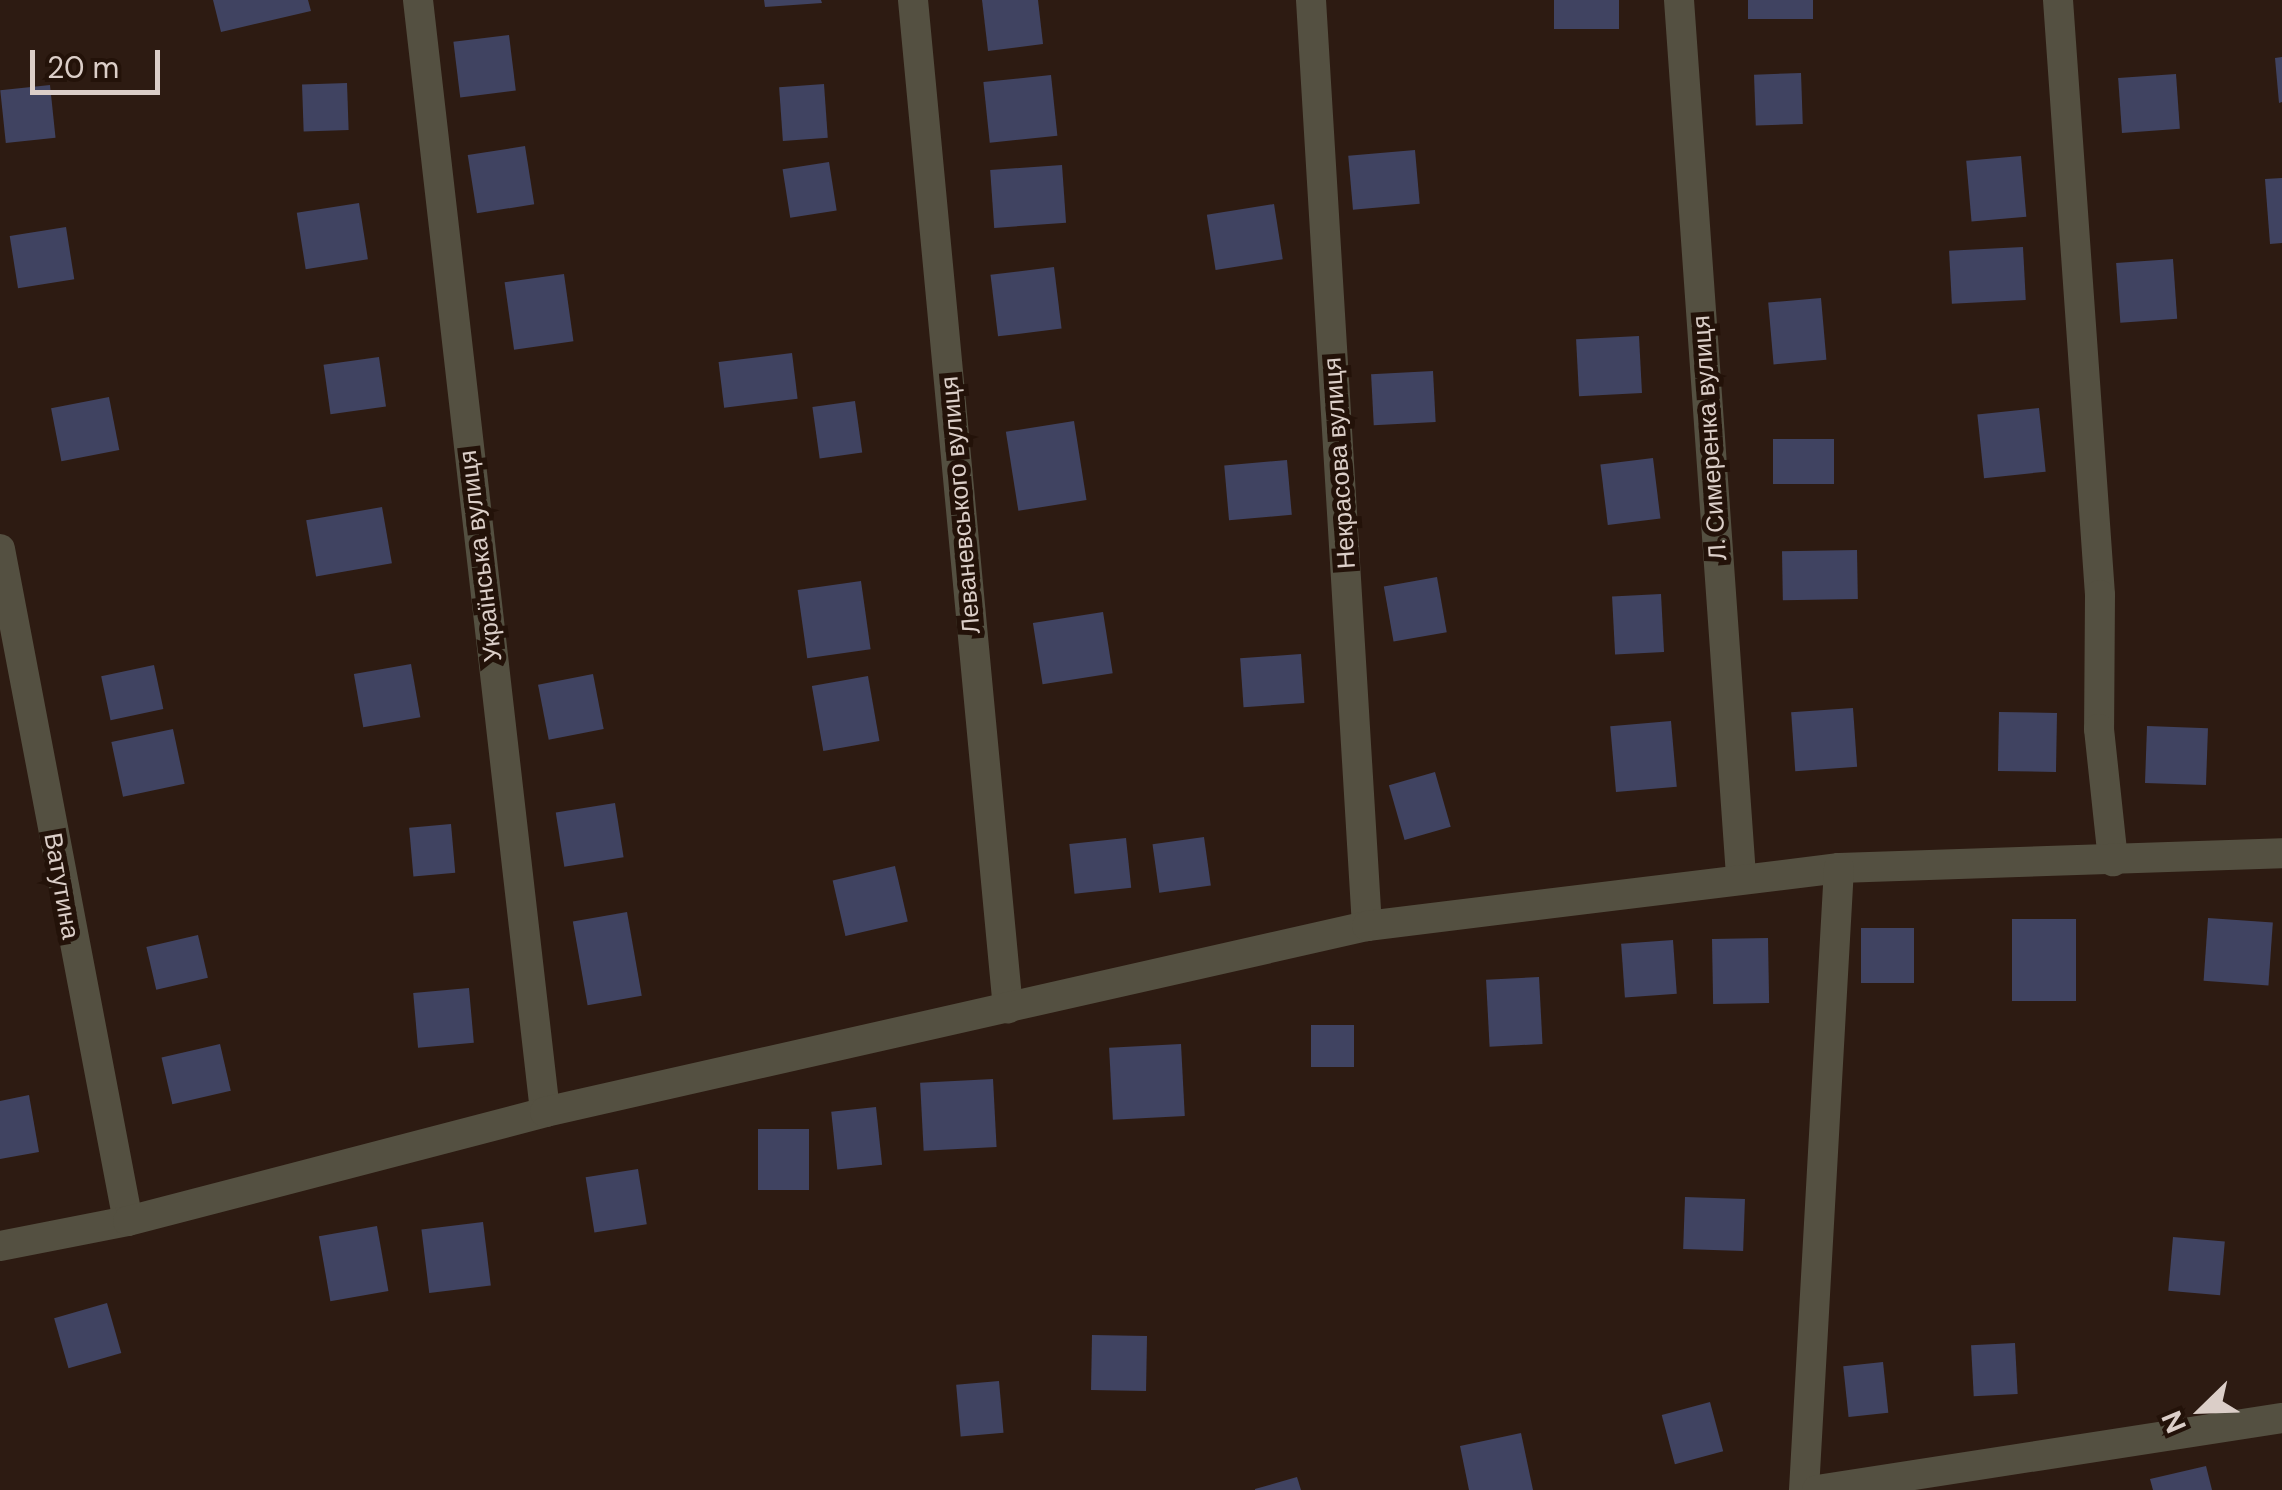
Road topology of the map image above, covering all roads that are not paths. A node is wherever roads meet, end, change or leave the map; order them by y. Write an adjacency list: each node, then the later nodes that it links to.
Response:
1 (418, 0): 13 (street, Українська вулиця)
2 (913, 0): 12 (street, Леваневського вулиця)
3 (1311, 0): 11 (street, Некрасова вулиця)
4 (1679, 0): 10 (street, Л. Симеренка вулиця)
5 (2058, 0): 8 (street)
6 (0, 549): 14 (street, Ватутина)
7 (2282, 852): 8 (street)
8 (2113, 861): 9 (street)
9 (1839, 868): 10 (street); 17 (street)
10 (1742, 876): 11 (street)
11 (1367, 926): 12 (street)
12 (1008, 1009): 13 (street)
13 (545, 1112): 14 (street)
14 (128, 1220): 15 (street)
15 (0, 1246)
16 (2282, 1418): 18 (street)
17 (1804, 1490)
18 (1817, 1490)

